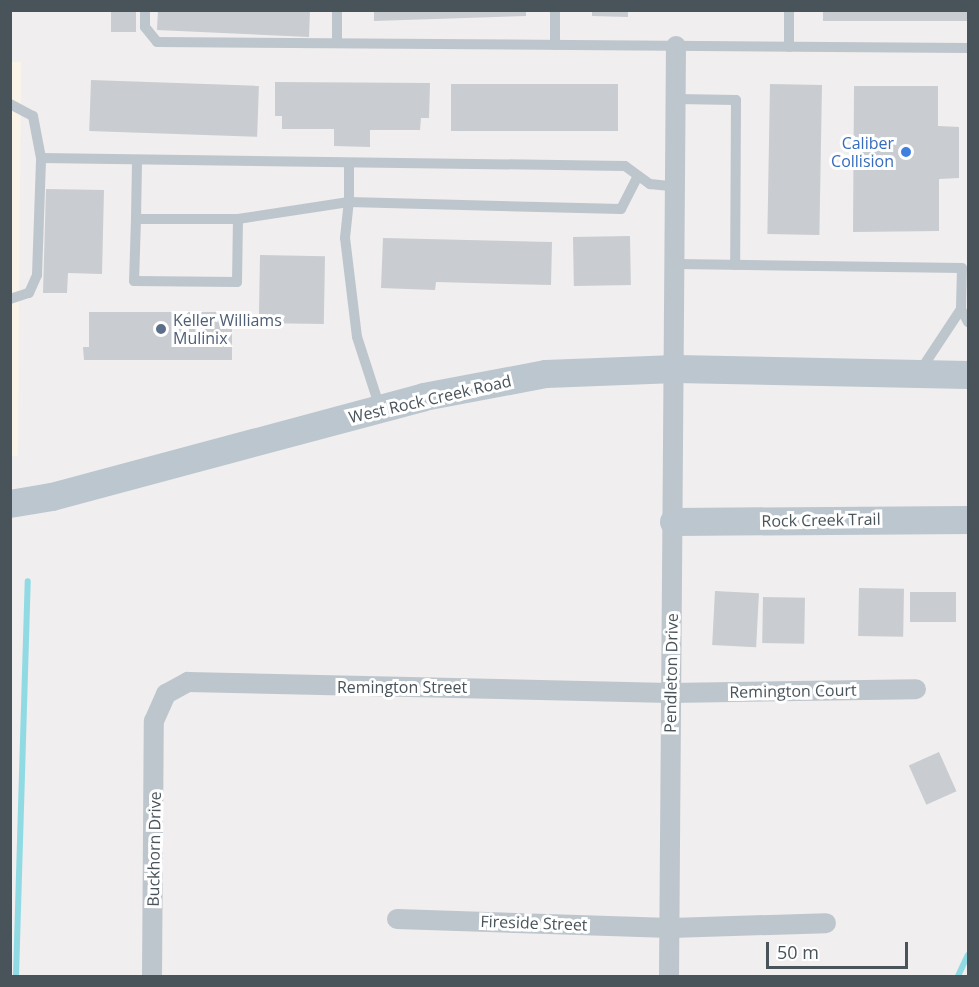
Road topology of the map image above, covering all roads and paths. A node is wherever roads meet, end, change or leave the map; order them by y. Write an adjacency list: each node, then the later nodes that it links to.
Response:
1 (145, 10): 5 (lane)
2 (337, 10): 5 (lane)
3 (555, 10): 6 (lane)
4 (789, 10): 8 (lane)
5 (337, 43): 6 (lane)
6 (555, 45): 7 (lane)
7 (676, 46): 8 (lane); 10 (street, Pendleton Drive)
8 (789, 47): 9 (lane)
9 (969, 48)
10 (677, 99): 16 (street, Pendleton Drive); 22 (lane)
11 (10, 104): 12 (lane)
12 (41, 159): 13 (lane); 23 (lane)
13 (136, 162): 14 (lane); 18 (lane)
14 (349, 165): 15 (lane); 17 (lane)
15 (637, 177): 16 (lane); 17 (lane)
16 (677, 187): 20 (street, Pendleton Drive)
17 (349, 202): 19 (lane); 29 (lane)
18 (136, 219): 19 (lane); 19 (lane)
19 (238, 219)
20 (677, 264): 22 (lane); 26 (street, Pendleton Drive)
21 (965, 264): 22 (lane); 24 (lane)
22 (735, 265)
23 (10, 299)
24 (961, 309): 25 (lane); 27 (lane)
25 (969, 322)
26 (676, 369): 27 (main road, West Rock Creek Road); 29 (main road, West Rock Creek Road); 32 (street, Pendleton Drive)
27 (919, 374): 28 (main road, West Rock Creek Road)
28 (969, 375)
29 (381, 408): 30 (main road, West Rock Creek Road)
30 (10, 504)
31 (969, 520): 32 (main road, Rock Creek Trail)
32 (674, 522): 34 (street, Pendleton Drive)
33 (916, 689): 34 (street, Remington Court)
34 (670, 693): 35 (street, Remington Street); 38 (street, Pendleton Drive)
35 (154, 721): 39 (street, Buckhorn Drive)
36 (397, 919): 38 (street, Fireside Street)
37 (826, 923): 38 (street, Fireside Street)
38 (671, 928): 40 (street, Pendleton Drive)
39 (152, 976)
40 (669, 976)

